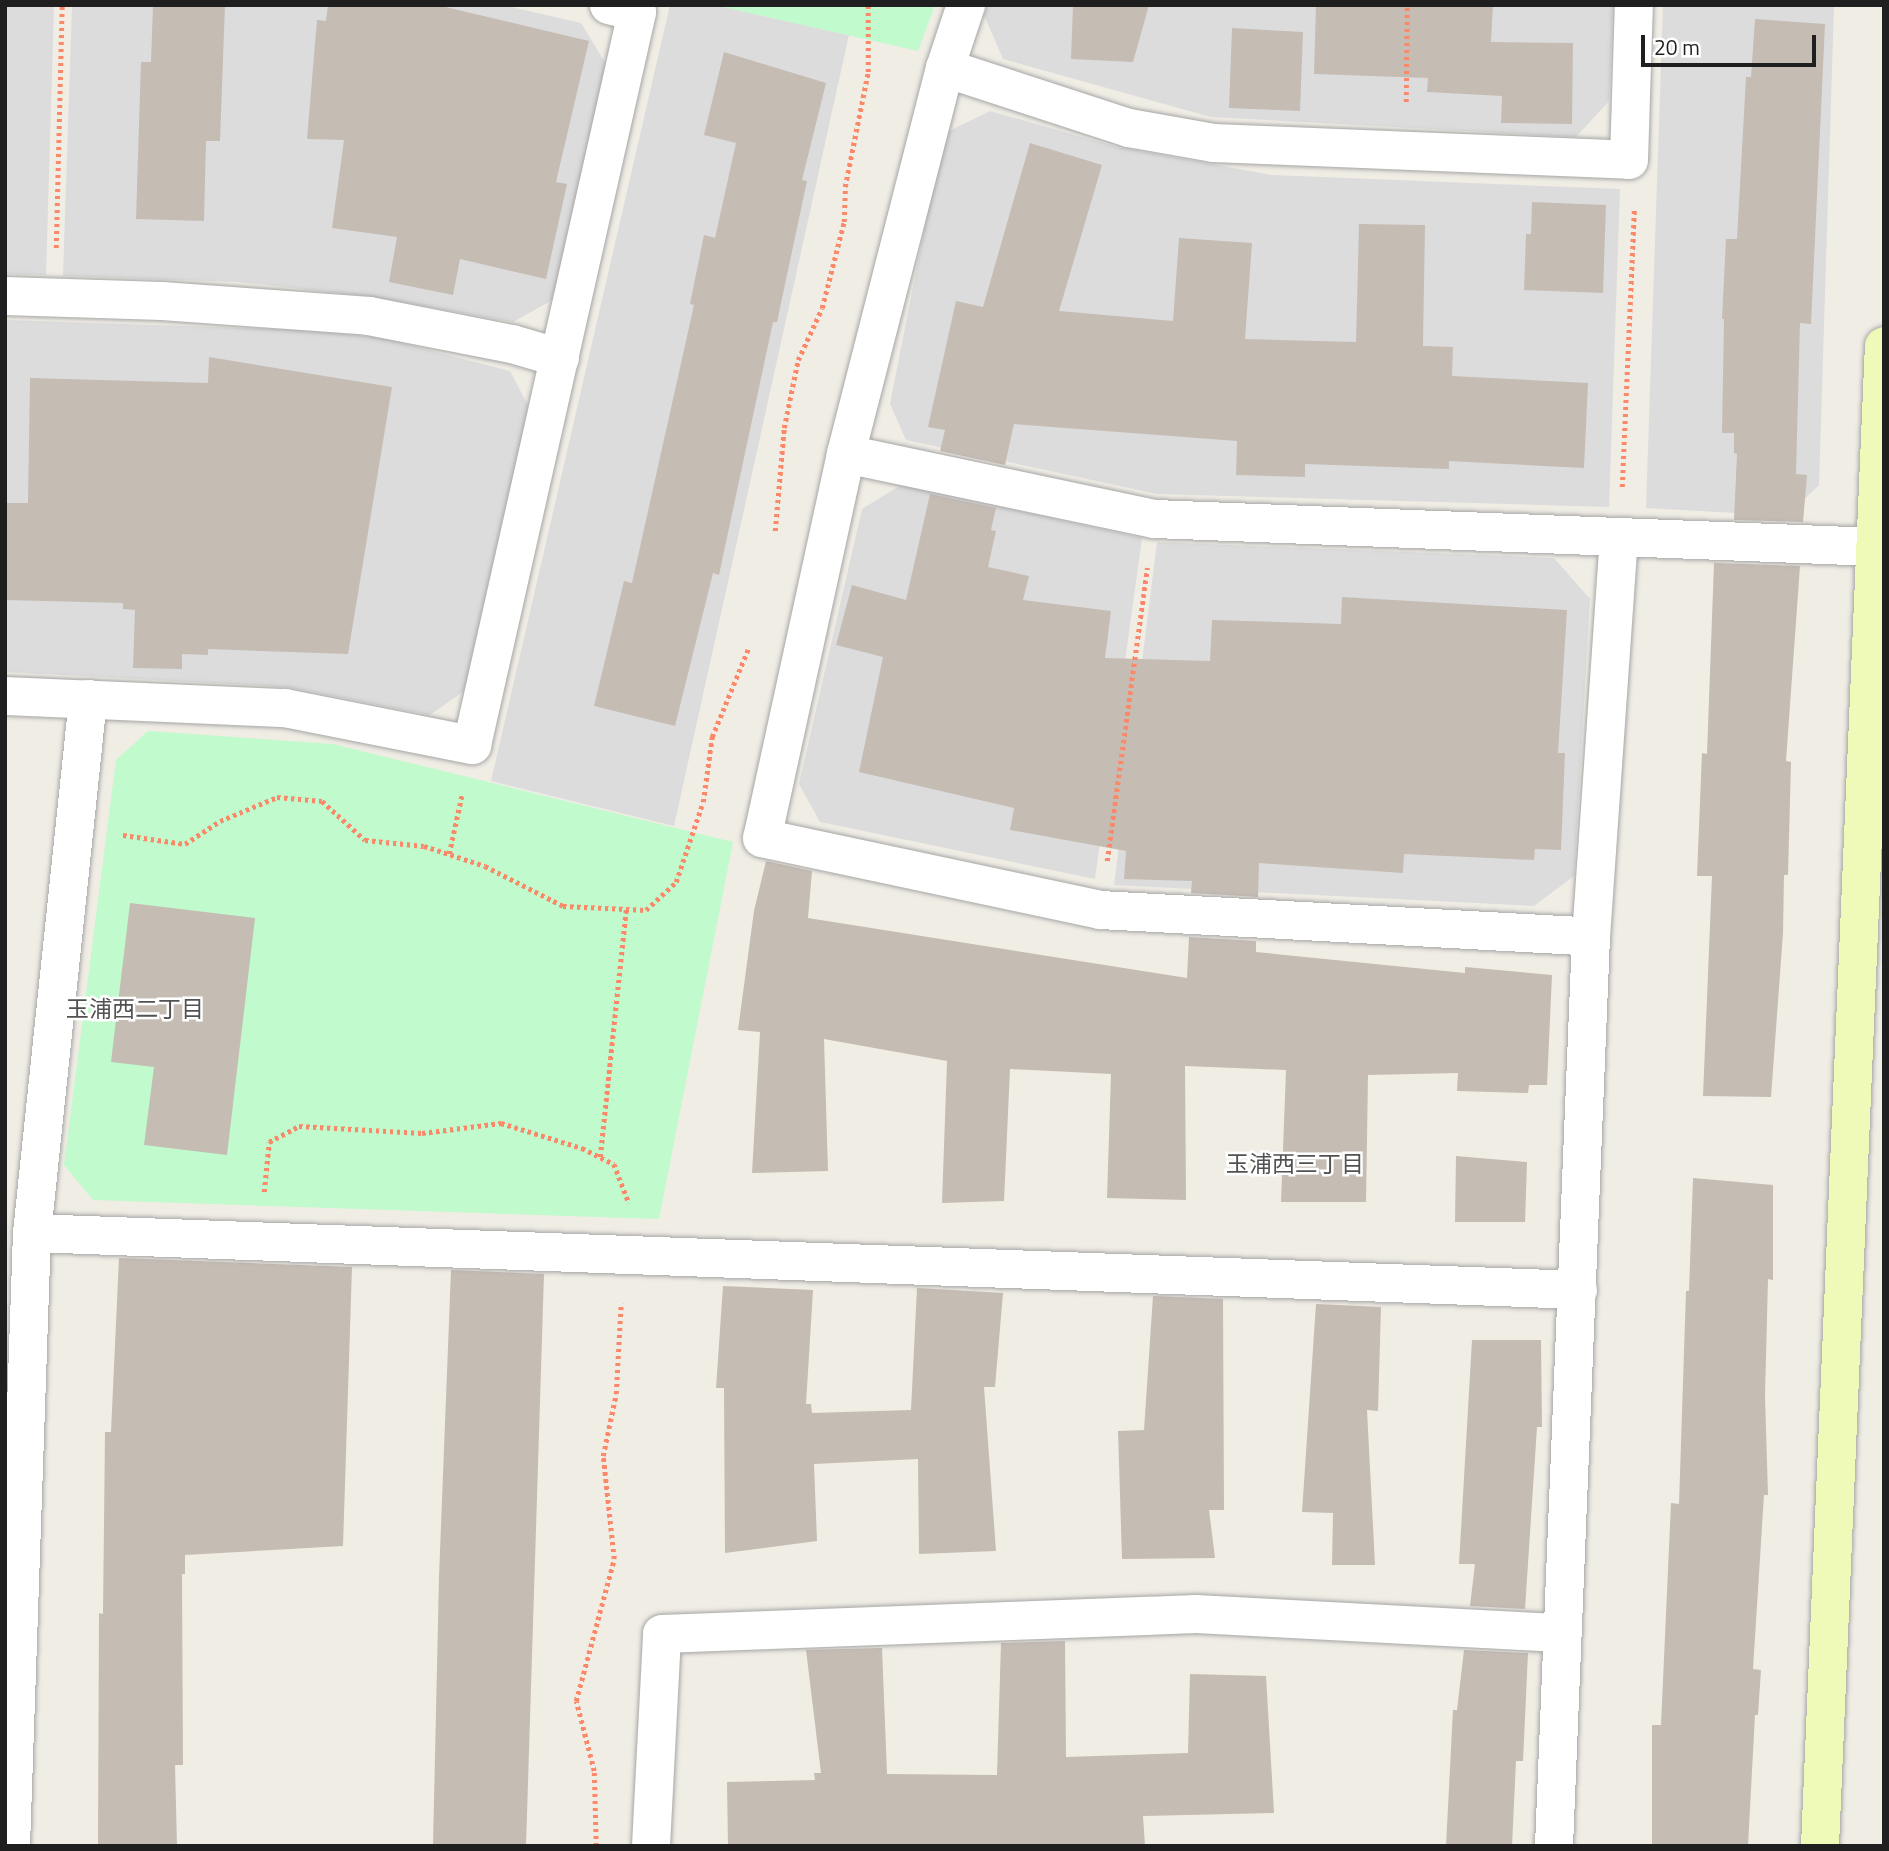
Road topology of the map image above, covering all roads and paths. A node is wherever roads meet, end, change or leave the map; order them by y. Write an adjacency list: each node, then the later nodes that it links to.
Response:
1 (62, 5): 11 (path)
2 (609, 5): 13 (street)
3 (868, 5): 16 (path)
4 (966, 5): 7 (street)
5 (1407, 5): 8 (path)
6 (1634, 5): 9 (street)
7 (945, 68): 8 (street); 14 (street)
8 (1405, 149): 9 (street)
9 (1629, 160): 17 (path)
10 (5, 296): 11 (street)
11 (55, 298): 13 (street)
12 (1884, 346): 18 (street)
13 (560, 358): 22 (street)
14 (846, 454): 15 (street); 26 (street)
15 (1154, 519): 17 (street); 26 (path)
16 (774, 537)
17 (1619, 537): 18 (street); 27 (street)
18 (1875, 547): 37 (street)
19 (754, 634): 25 (path)
20 (5, 696): 21 (street)
21 (88, 699): 22 (street); 23 (street)
22 (472, 745): 24 (path)
23 (73, 828): 24 (path); 29 (street)
24 (449, 854): 25 (path)
25 (626, 908): 28 (path)
26 (1100, 910): 27 (street)
27 (1591, 937): 30 (street)
28 (600, 1157)
29 (32, 1233): 30 (street); 33 (street)
30 (1578, 1290): 32 (street)
31 (603, 1456): 34 (path)
32 (1562, 1633): 35 (street); 36 (street)
33 (11, 1846)
34 (596, 1846)
35 (651, 1846)
36 (1554, 1846)
37 (1820, 1846)

